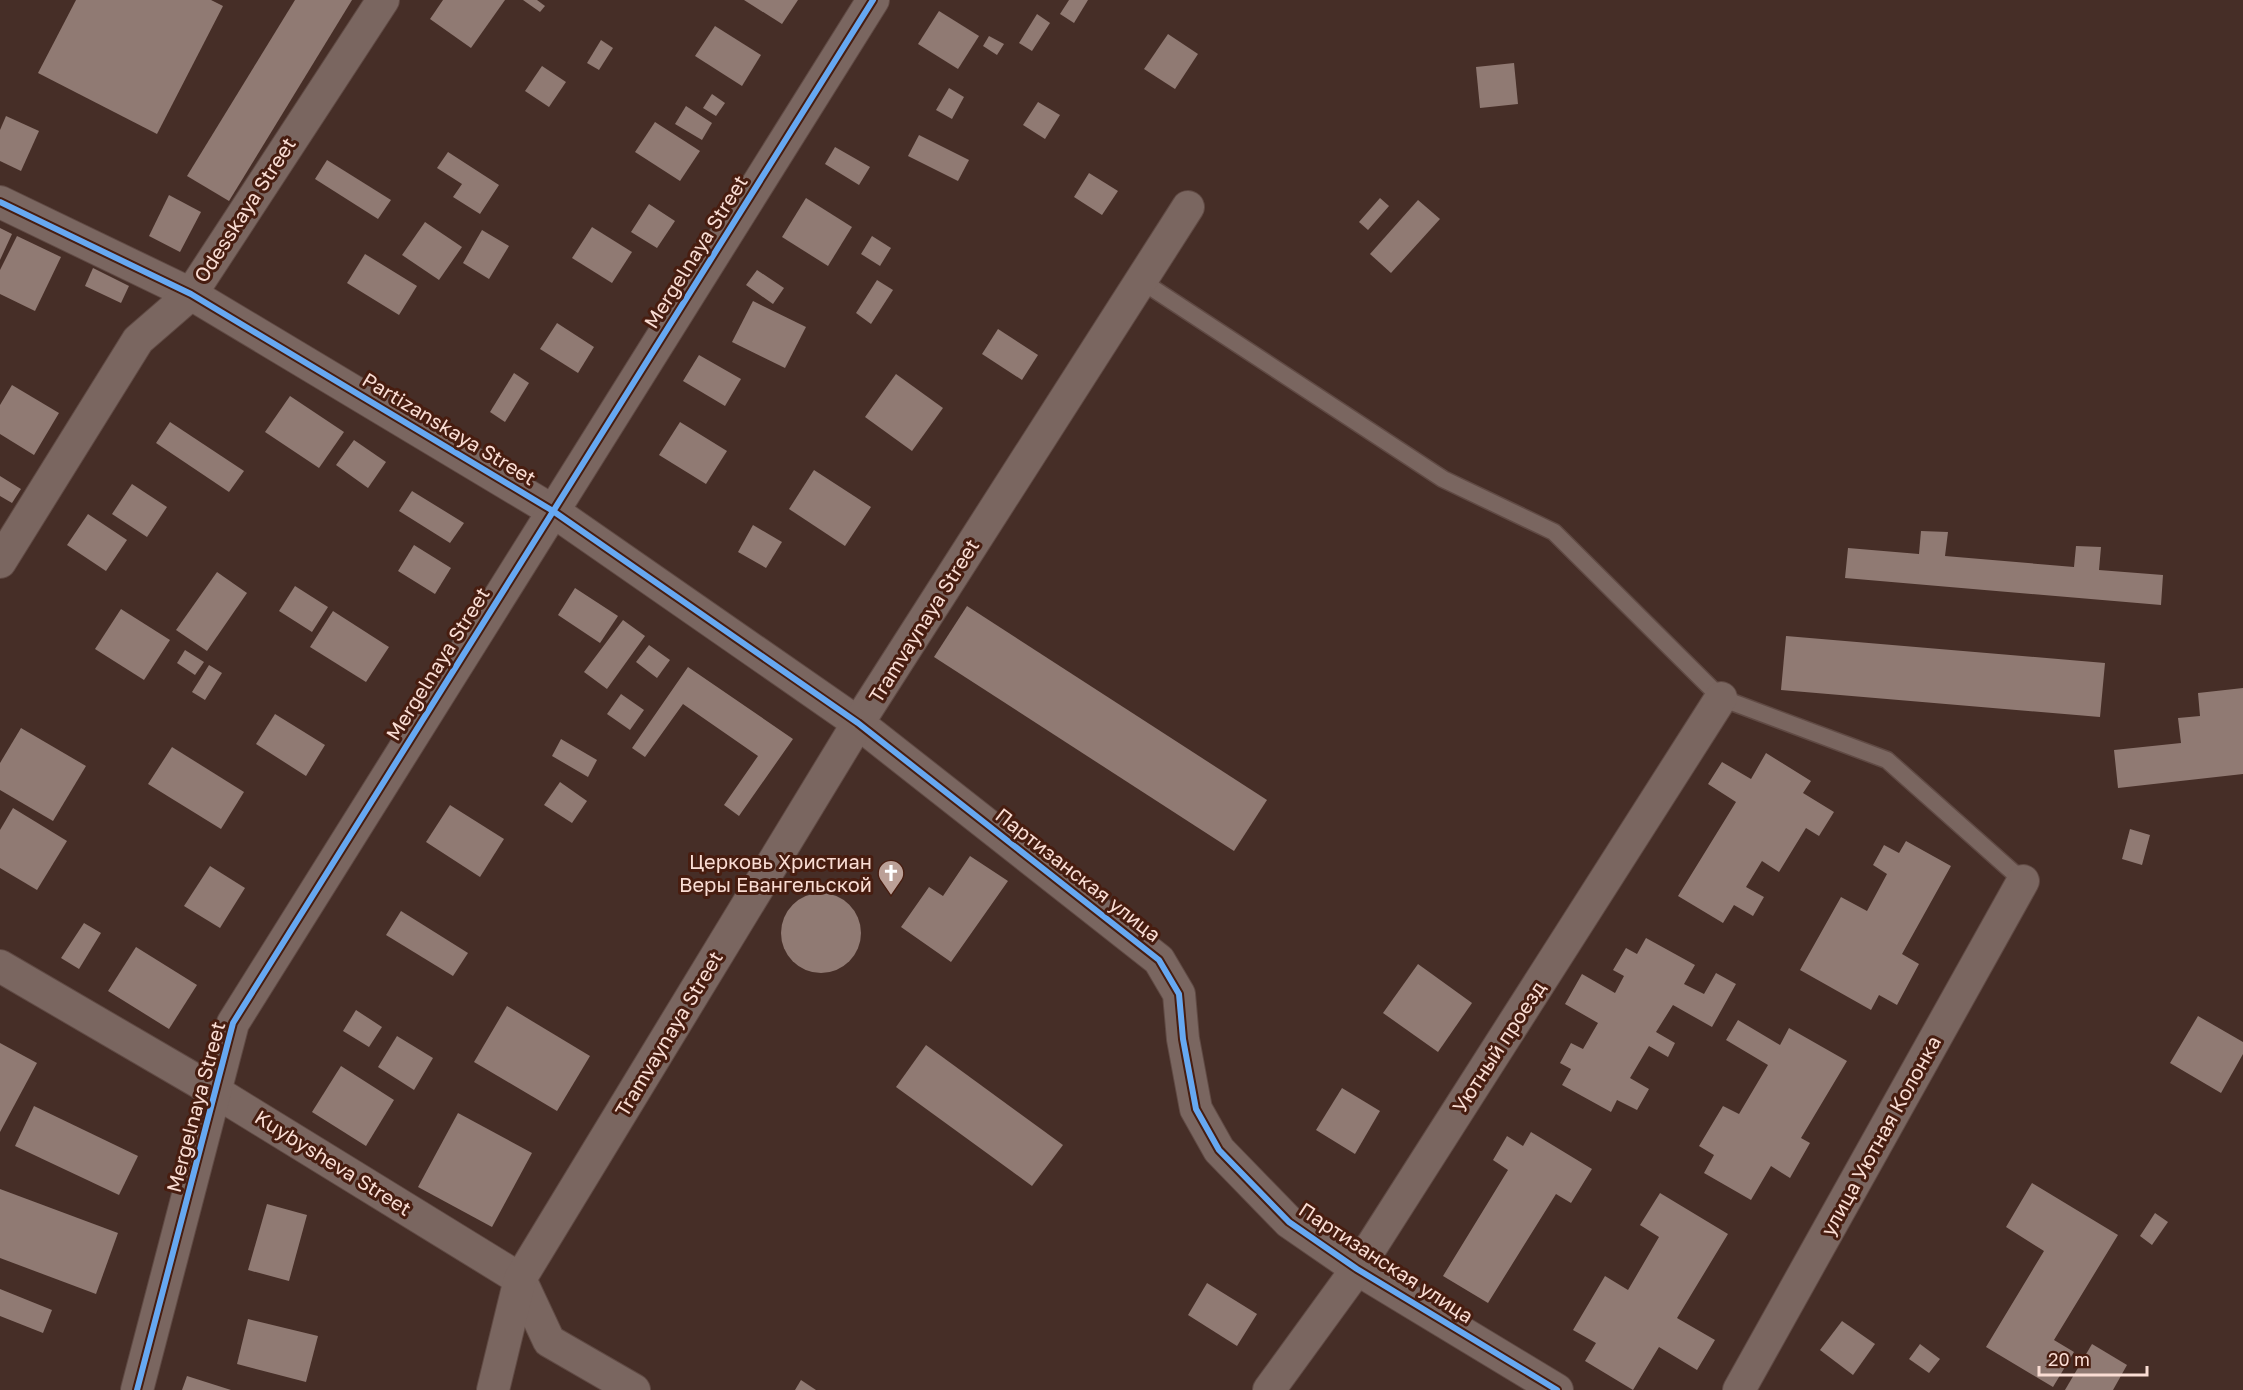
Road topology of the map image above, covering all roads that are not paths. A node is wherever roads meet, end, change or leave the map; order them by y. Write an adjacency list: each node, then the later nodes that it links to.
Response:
1 (383, 0): 6 (street, Odesskaya Street)
2 (873, 0): 7 (street, Mergelnaya Street)
3 (0, 202): 6 (street, Partizanskaya Street)
4 (1188, 207): 5 (street, Tramvaynaya Street)
5 (1140, 280): 9 (lane); 10 (street, Tramvaynaya Street)
6 (191, 294): 7 (street, Partizanskaya Street); 8 (street, Odesskaya Street)
7 (553, 511): 10 (street, Partizanskaya Street); 13 (street, Mergelnaya Street)
8 (0, 562)
9 (1721, 698): 11 (lane); 14 (street, Уютный проезд)
10 (858, 723): 14 (street, Партизанская улица); 15 (street, Tramvaynaya Street)
11 (2023, 881): 21 (street, улица Уютная Колонка)
12 (0, 966): 13 (street, Kuybysheva Street)
13 (216, 1092): 15 (street, Kuybysheva Street); 16 (street, Mergelnaya Street)
14 (1357, 1269): 19 (street, Уютный проезд); 20 (street, Партизанская улица)
15 (520, 1279): 17 (street, Tramvaynaya Street); 18 (street)
16 (137, 1390)
17 (493, 1390)
18 (634, 1390)
19 (1269, 1390)
20 (1557, 1390)
21 (1739, 1390)

